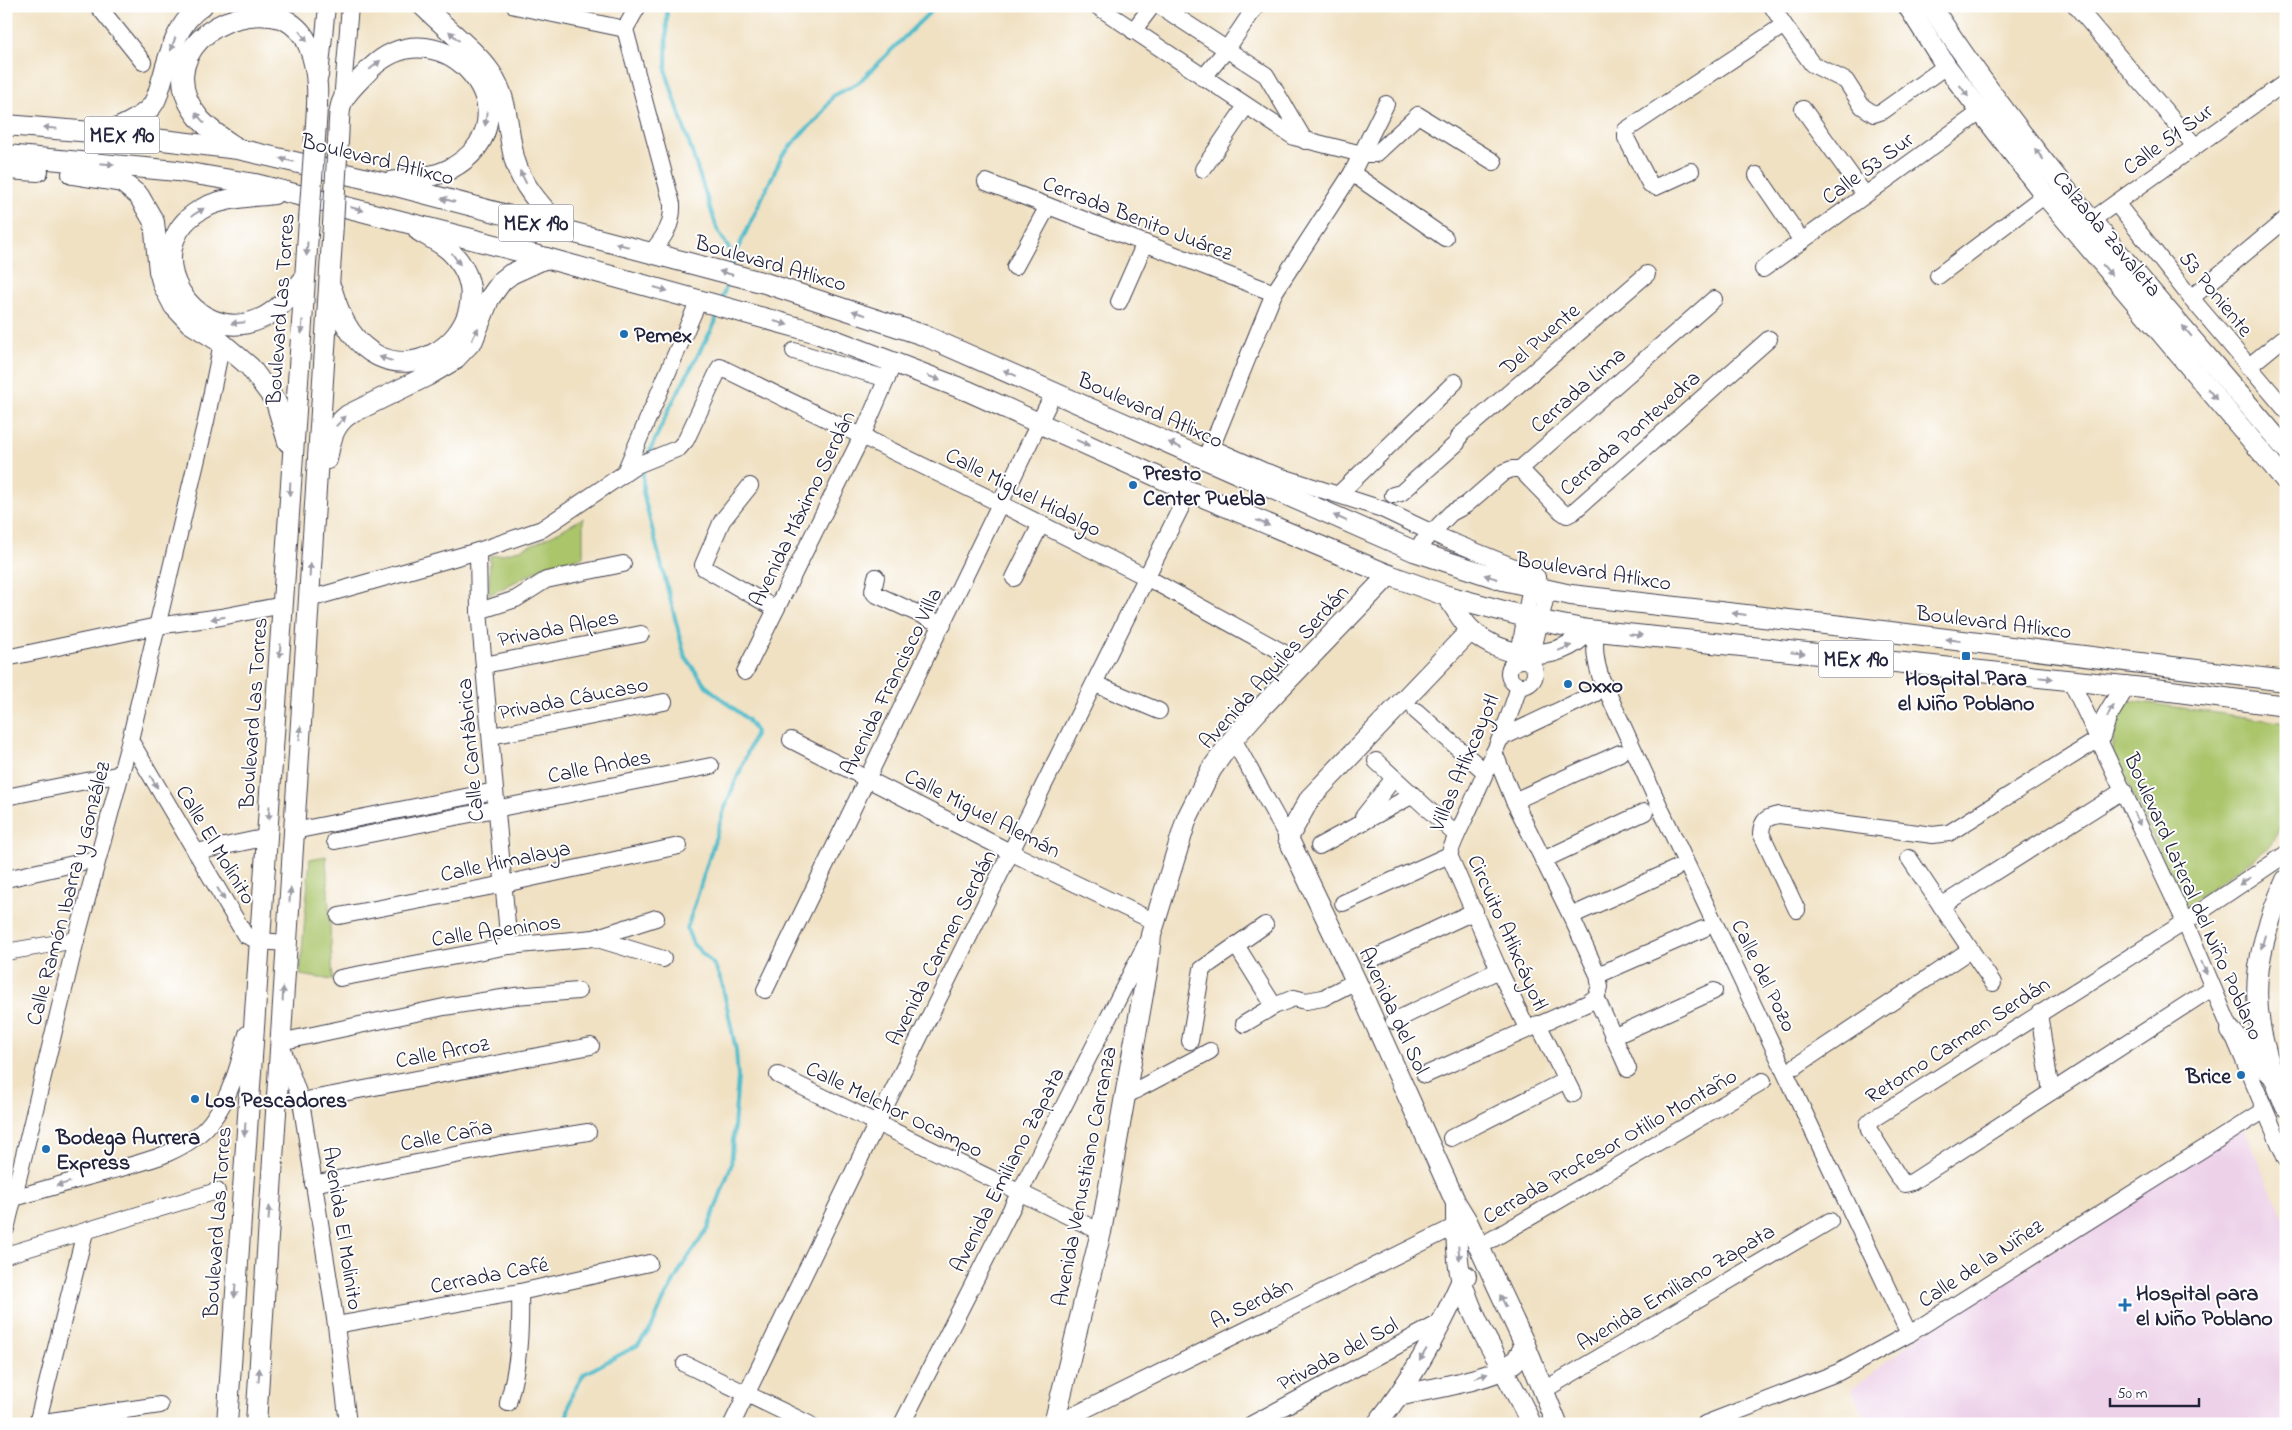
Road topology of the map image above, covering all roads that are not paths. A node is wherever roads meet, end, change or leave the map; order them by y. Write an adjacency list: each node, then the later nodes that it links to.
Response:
1 (98, 6): 21 (street)
2 (202, 6): 32 (main road, one-way to 32)
3 (326, 6): 25 (street, Boulevard Las Torres)
4 (350, 6): 26 (street)
5 (422, 6): 54 (main road, one-way to 5)
6 (515, 6): 16 (street)
7 (638, 6): 18 (street)
8 (1097, 6): 19 (street)
9 (1152, 6): 19 (street)
10 (1160, 6): 20 (street)
11 (1256, 6): 20 (street)
12 (1772, 6): 17 (street)
13 (1908, 6): 22 (main road, Calzada Zavaleta)
14 (1931, 6): 29 (main road, Calzada Zavaleta)
15 (2076, 6): 34 (street)
16 (540, 9): 18 (street)
17 (1784, 25): 22 (street); 41 (street)
18 (625, 29): 59 (street)
19 (1134, 31): 23 (street)
20 (1227, 49): 23 (street); 33 (street)
21 (143, 62)
22 (1946, 66): 29 (main road, Calzada Zavaleta, one-way to 29)
23 (1203, 78): 28 (street)
24 (2286, 82): 34 (street, Calle 51 Sur)
25 (318, 91): 35 (main road, one-way to 25); 65 (main road, Boulevard Las Torres, one-way to 65, bridge)
26 (342, 101): 45 (main road, one-way to 45); 66 (main road, bridge)
27 (1386, 104): 36 (street)
28 (1246, 106): 33 (street); 40 (street)
29 (1988, 107): 47 (main road, Calzada Zavaleta); 48 (street, Calle 53 Sur); 52 (main road, Calzada Zavaleta, one-way to 29)
30 (1803, 109): 48 (street)
31 (6, 124): 32 (main road, Boulevard Atlixco / MEX 190, one-way to 31)
32 (104, 133): 35 (main road, Boulevard Atlixco / MEX 190)
33 (1305, 141): 36 (street)
34 (2195, 146): 49 (street, Calle 51 Sur)
35 (238, 149): 45 (main road, Boulevard Atlixco / MEX 190, one-way to 35)
36 (1362, 154): 38 (street); 42 (street)
37 (6, 155): 46 (main road, MEX 190, one-way to 46)
38 (1494, 162)
39 (6, 169): 74 (main road)
40 (1203, 169)
41 (1690, 171)
42 (1352, 173): 56 (street); 67 (street)
43 (1757, 174): 57 (street)
44 (986, 182): 50 (street, Cerrada Benito Juárez)
45 (385, 183): 54 (main road, Boulevard Atlixco / MEX 190, one-way to 45)
46 (293, 192): 53 (main road, MEX 190, one-way to 53); 65 (main road, one-way to 46)
47 (2045, 195): 55 (main road, Calzada Zavaleta); 64 (street)
48 (1865, 196): 57 (street, Calle 53 Sur)
49 (2116, 203): 52 (street, Calle 51 Sur); 68 (street, 53 Poniente)
50 (1048, 206): 58 (street, Cerrada Benito Juárez); 61 (street)
51 (2286, 219): 68 (street)
52 (2092, 220): 55 (street, Calle 51 Sur); 83 (main road, Calzada Zavaleta, one-way to 52)
53 (402, 221): 60 (main road, MEX 190); 66 (main road, one-way to 66)
54 (563, 230): 59 (main road, Boulevard Atlixco / MEX 190, one-way to 54)
55 (2076, 232): 89 (main road, Calzada Zavaleta, one-way to 89)
56 (1445, 238)
57 (1802, 241): 62 (street, Calle 53 Sur)
58 (1145, 243): 67 (street, Cerrada Benito Juárez); 71 (street)
59 (651, 253): 79 (main road, Boulevard Atlixco / MEX 190, one-way to 59)
60 (546, 258): 70 (main road, MEX 190, one-way to 70); 95 (main road, one-way to 60)
61 (1015, 267)
62 (1763, 269)
63 (1647, 274): 94 (street, Del Puente)
64 (1938, 276)
65 (305, 278): 84 (main road, Boulevard Las Torres, one-way to 84)
66 (329, 279): 95 (main road)
67 (1274, 293): 85 (street)
68 (2191, 298): 76 (street, 53 Poniente)
69 (1714, 300): 88 (street, Cerrada Lima)
70 (703, 301): 77 (main road, MEX 190, one-way to 77); 87 (street)
71 (1119, 302)
72 (2286, 336): 76 (street)
73 (1769, 340): 88 (street, Cerrada Pontevedra)
74 (222, 343): 84 (main road); 113 (street, Calle Ramón Ibarra y González)
75 (794, 351): 77 (street)
76 (2248, 367): 80 (street, 53 Poniente)
77 (890, 371): 81 (main road, MEX 190, one-way to 81); 82 (street, Avenida Máximo Serdán)
78 (1455, 382): 92 (street)
79 (1054, 392): 81 (street, Avenida Francisco Villa); 85 (main road, Boulevard Atlixco / MEX 190, one-way to 79)
80 (2286, 410)
81 (1040, 424): 91 (main road, MEX 190, one-way to 91); 93 (street, Avenida Francisco Villa)
82 (862, 436): 87 (street, Calle Miguel Hidalgo); 93 (street, Calle Miguel Hidalgo); 109 (street, Avenida Máximo Serdán)
83 (2286, 449)
84 (292, 453): 108 (main road, Boulevard Las Torres, one-way to 108)
85 (1208, 453): 86 (main road, Boulevard Atlixco / MEX 190)
86 (1232, 463): 92 (street); 99 (main road, Boulevard Atlixco / MEX 190, one-way to 86)
87 (630, 469): 98 (street)
88 (1520, 469): 97 (street, Cerrada Lima)
89 (2286, 481)
90 (750, 486): 109 (street)
91 (1189, 491): 101 (main road, MEX 190, one-way to 101); 103 (street, Avenida Carmen Serdán)
92 (1339, 494): 94 (street)
93 (1001, 504): 96 (street, Calle Miguel Hidalgo); 112 (street, Avenida Francisco Villa)
94 (1382, 509): 97 (street)
95 (313, 517): 107 (main road, one-way to 95)
96 (1041, 524): 103 (street, Calle Miguel Hidalgo); 104 (street)
97 (1437, 536): 99 (street, Cerrada Lima); 105 (street)
98 (478, 551): 107 (street); 110 (street, Calle Cantábrica)
99 (1423, 555): 105 (main road, Boulevard Atlixco / MEX 190, one-way to 99)
100 (623, 564): 110 (street)
101 (1389, 575): 106 (main road, MEX 190); 120 (main road, Avenida Aquiles Serdán)
102 (876, 577): 112 (street)
103 (1146, 577): 120 (street, Calle Miguel Hidalgo); 126 (street, Avenida Carmen Serdán)
104 (1014, 578)
105 (1538, 588): 111 (street); 119 (main road, Boulevard Atlixco / MEX 190, one-way to 105)
106 (1447, 596): 111 (main road, MEX 190); 114 (main road)
107 (309, 599): 154 (main road, one-way to 107)
108 (283, 605): 113 (street, one-way to 113); 156 (main road, Boulevard Las Torres, one-way to 156)
109 (776, 609): 122 (street, Avenida Máximo Serdán)
110 (479, 611): 121 (street, Calle Cantábrica)
111 (1533, 619): 115 (main road, MEX 190); 118 (street)
112 (942, 625): 146 (street, Avenida Francisco Villa)
113 (157, 626): 117 (street); 137 (street, Calle Ramón Ibarra y González)
114 (1471, 630): 118 (main road); 157 (main road)
115 (1592, 630): 118 (main road, one-way to 115); 124 (main road, MEX 190, one-way to 124); 247 (street, Calle del Pozo)
116 (641, 634): 121 (street, Privada Alpes)
117 (6, 658)
118 (1525, 658): 139 (street, Villas Atlixcayotl)
119 (2121, 660): 123 (main road); 125 (main road, Boulevard Atlixco / MEX 190)
120 (1304, 664): 135 (main road, Avenida Aquiles Serdán)
121 (484, 665): 134 (street, Calle Cantábrica)
122 (745, 672)
123 (2286, 672)
124 (2071, 681): 127 (main road, MEX 190); 136 (street, Boulevard Lateral del Niño Poblano)
125 (2286, 681)
126 (1095, 684): 131 (street); 162 (street, Avenida Carmen Serdán)
127 (2125, 686): 130 (main road, MEX 190); 133 (main road); 136 (main road, one-way to 127)
128 (1596, 693): 139 (street)
129 (664, 702): 134 (street, Privada Cáucaso)
130 (2286, 706)
131 (1159, 711)
132 (1416, 711): 143 (street)
133 (2286, 718)
134 (491, 736): 150 (street, Calle Cantábrica)
135 (1233, 739): 157 (street, Avenida del Sol); 181 (main road, Avenida Aquiles Serdán)
136 (2099, 739): 147 (street, Boulevard Lateral del Niño Poblano); 174 (street)
137 (130, 740): 144 (street, Calle Ramón Ibarra y González); 161 (street, Calle El Molinito, one-way to 161)
138 (791, 740): 146 (street, Calle Miguel Alemán)
139 (1498, 745): 143 (street, Villas Atlixcayotl); 151 (street)
140 (1620, 754): 151 (street)
141 (1376, 761): 145 (street)
142 (711, 766): 150 (street, Calle Andes)
143 (1484, 771): 155 (street, Villas Atlixcayotl)
144 (120, 774): 149 (street); 166 (street, Calle Ramón Ibarra y González)
145 (1394, 778): 148 (street); 153 (street)
146 (867, 779): 162 (street, Calle Miguel Alemán); 199 (street, Avenida Francisco Villa)
147 (2124, 790): 173 (street); 179 (street, Boulevard Lateral del Niño Poblano, one-way to 179)
148 (1412, 795): 153 (street); 155 (street)
149 (6, 797)
150 (496, 799): 154 (street); 158 (street); 171 (street, Calle Cantábrica)
151 (1514, 801): 167 (street)
152 (1645, 812): 167 (street)
153 (1360, 822): 160 (street)
154 (294, 831): 186 (main road, one-way to 154)
155 (1455, 834): 164 (street, Villas Atlixcayotl)
156 (268, 837): 161 (street); 185 (main road, Boulevard Las Torres)
157 (1288, 838): 196 (main road, Avenida del Sol)
158 (335, 841)
159 (679, 846): 171 (street, Calle Himalaya)
160 (1319, 846)
161 (196, 852): 185 (street, Calle El Molinito, one-way to 185)
162 (1012, 853): 181 (street, Calle Miguel Alemán); 226 (street, Avenida Carmen Serdán)
163 (2286, 854): 179 (street, Retorno Carmen Serdán, one-way to 179)
164 (1450, 855): 172 (street); 175 (street, Circuito Atlixcáyotl)
165 (1909, 858): 173 (street)
166 (96, 859): 169 (street); 184 (street, Calle Ramón Ibarra y González)
167 (1543, 860): 177 (street)
168 (1675, 869): 177 (street)
169 (6, 879)
170 (2286, 880): 217 (main road, one-way to 217)
171 (504, 884): 176 (street, Calle Himalaya); 187 (street, Calle Cantábrica)
172 (1343, 903)
173 (1941, 906): 189 (street)
174 (1797, 910)
175 (1475, 911): 192 (street); 193 (street, Circuito Atlixcáyotl)
176 (339, 916)
177 (1571, 916): 194 (street)
178 (656, 918): 183 (street, Calle Apeninos)
179 (2185, 922): 198 (street, Boulevard Lateral del Niño Poblano, one-way to 198); 205 (street, Retorno Carmen Serdán)
180 (1265, 924): 188 (street)
181 (1153, 929): 222 (main road, Avenida Venustiano Carranza); 232 (street, Avenida Emiliano Zapata)
182 (1703, 929): 194 (street)
183 (594, 938): 187 (street, Calle Apeninos); 191 (street)
184 (76, 940): 190 (street); 233 (street, Calle Ramón Ibarra y González)
185 (259, 941): 186 (street); 204 (main road, Boulevard Las Torres)
186 (286, 943): 212 (main road, one-way to 186)
187 (510, 946): 195 (street, Calle Apeninos)
188 (1236, 946): 203 (street); 211 (street)
189 (1970, 950): 197 (street); 215 (street)
190 (6, 952)
191 (663, 958)
192 (1370, 960)
193 (1499, 970): 206 (street); 208 (street, Circuito Atlixcáyotl)
194 (1598, 975): 202 (street)
195 (340, 978)
196 (1356, 980): 203 (street); 235 (main road, Avenida del Sol)
197 (1993, 983)
198 (2212, 988): 209 (street, Boulevard Lateral del Niño Poblano); 221 (street, Retorno Carmen Serdán)
199 (764, 990)
200 (578, 991): 212 (street)
201 (1714, 991): 210 (street)
202 (1596, 997): 208 (street); 210 (street)
203 (1274, 1006): 207 (street)
204 (253, 1010): 233 (street, one-way to 233); 257 (main road, Boulevard Las Torres, one-way to 257)
205 (2039, 1012): 221 (street); 221 (street, Retorno Carmen Serdán)
206 (1394, 1021)
207 (1244, 1024)
208 (1533, 1026): 219 (street); 228 (street, Circuito Atlixcáyotl)
209 (2231, 1031): 217 (main road); 225 (street, Boulevard Lateral del Niño Poblano)
210 (1614, 1037): 216 (street)
211 (1190, 1041)
212 (280, 1042): 223 (street, Avenida El Molinito); 258 (main road, one-way to 212)
213 (591, 1046): 223 (street, Calle Arroz)
214 (1210, 1051): 222 (street)
215 (1796, 1066)
216 (1628, 1069)
217 (2279, 1072): 224 (main road)
218 (778, 1075): 226 (street, Calle Melchor Ocampo)
219 (1425, 1075)
220 (1763, 1081): 239 (street, Cerrada Profesor Otilio Montaño)
221 (2051, 1092)
222 (1125, 1096): 238 (main road, Avenida Venustiano Carranza)
223 (301, 1101): 230 (street, Avenida El Molinito)
224 (2286, 1107)
225 (2264, 1110): 229 (street, Boulevard Lateral del Niño Poblano); 247 (street, Calle de la Niñez)
226 (877, 1124): 232 (street, Calle Melchor Ocampo); 252 (street, Avenida Carmen Serdán)
227 (588, 1132): 230 (street, Calle Caña)
228 (1451, 1138)
229 (2286, 1159)
230 (313, 1184): 246 (street, Avenida El Molinito)
231 (217, 1191): 237 (street)
232 (1018, 1193): 238 (street, Calle Melchor Ocampo); 262 (street, Avenida Emiliano Zapata)
233 (10, 1199): 236 (street, Calle Ramón Ibarra y González)
234 (1830, 1221): 251 (street, Avenida Emiliano Zapata)
235 (1461, 1223): 239 (main road, Avenida del Sol); 243 (main road, Avenida del Sol, one-way to 243); 263 (street, A. Serdán)
236 (6, 1229)
237 (85, 1232): 240 (street); 256 (street)
238 (1101, 1232): 263 (main road, Avenida Venustiano Carranza)
239 (1479, 1247): 242 (main road, Avenida del Sol)
240 (6, 1255)
241 (649, 1264): 244 (street, Cerrada Café)
242 (1490, 1272): 243 (main road); 248 (main road, Avenida del Sol, one-way to 242)
243 (1462, 1280): 245 (main road); 250 (main road, Avenida del Sol)
244 (520, 1292): 246 (street, Cerrada Café); 254 (street)
245 (1443, 1321): 253 (main road, one-way to 253); 264 (street, Privada del Sol)
246 (336, 1325): 259 (street, Avenida El Molinito)
247 (1910, 1334): 268 (street, Calle de la Niñez)
248 (1524, 1345): 250 (main road); 251 (main road, Avenida del Sol)
249 (685, 1364): 252 (street)
250 (1504, 1369): 253 (main road, one-way to 250); 266 (main road, Avenida del Sol)
251 (1544, 1390): 267 (main road, Avenida del Sol)
252 (747, 1394): 260 (street, Avenida Carmen Serdán); 261 (street)
253 (1400, 1396): 265 (main road)
254 (508, 1403)
255 (160, 1405): 256 (street)
256 (37, 1423)
257 (227, 1424)
258 (256, 1424)
259 (348, 1424)
260 (732, 1424)
261 (809, 1424)
262 (902, 1424)
263 (1055, 1424)
264 (1252, 1424)
265 (1377, 1424)
266 (1531, 1424)
267 (1557, 1424)
268 (1705, 1424)

